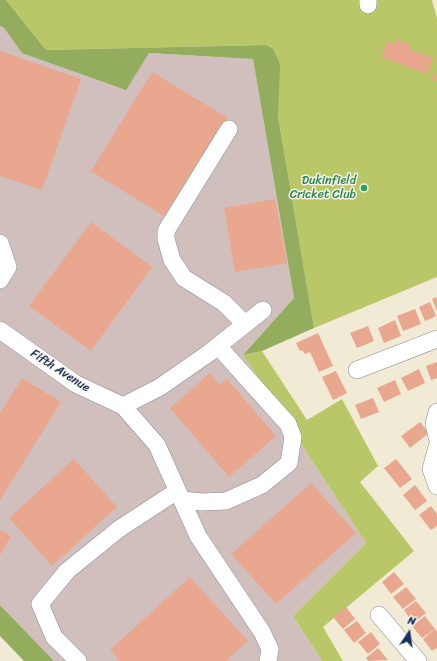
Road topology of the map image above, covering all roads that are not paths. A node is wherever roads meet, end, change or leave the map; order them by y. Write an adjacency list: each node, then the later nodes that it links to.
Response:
1 (229, 129): 5 (street)
2 (0, 243): 3 (street)
3 (0, 280)
4 (263, 310): 5 (street)
5 (245, 324): 8 (street)
6 (0, 330): 10 (street, Fifth Avenue)
7 (437, 339): 9 (street)
8 (218, 346): 10 (street); 15 (street)
9 (357, 370)
10 (123, 406): 15 (street)
11 (437, 412): 12 (street)
12 (437, 437)
13 (437, 447): 14 (street)
14 (437, 486)
15 (180, 496): 17 (street); 18 (street)
16 (379, 615): 19 (street)
17 (78, 661)
18 (268, 661)
19 (418, 661)

